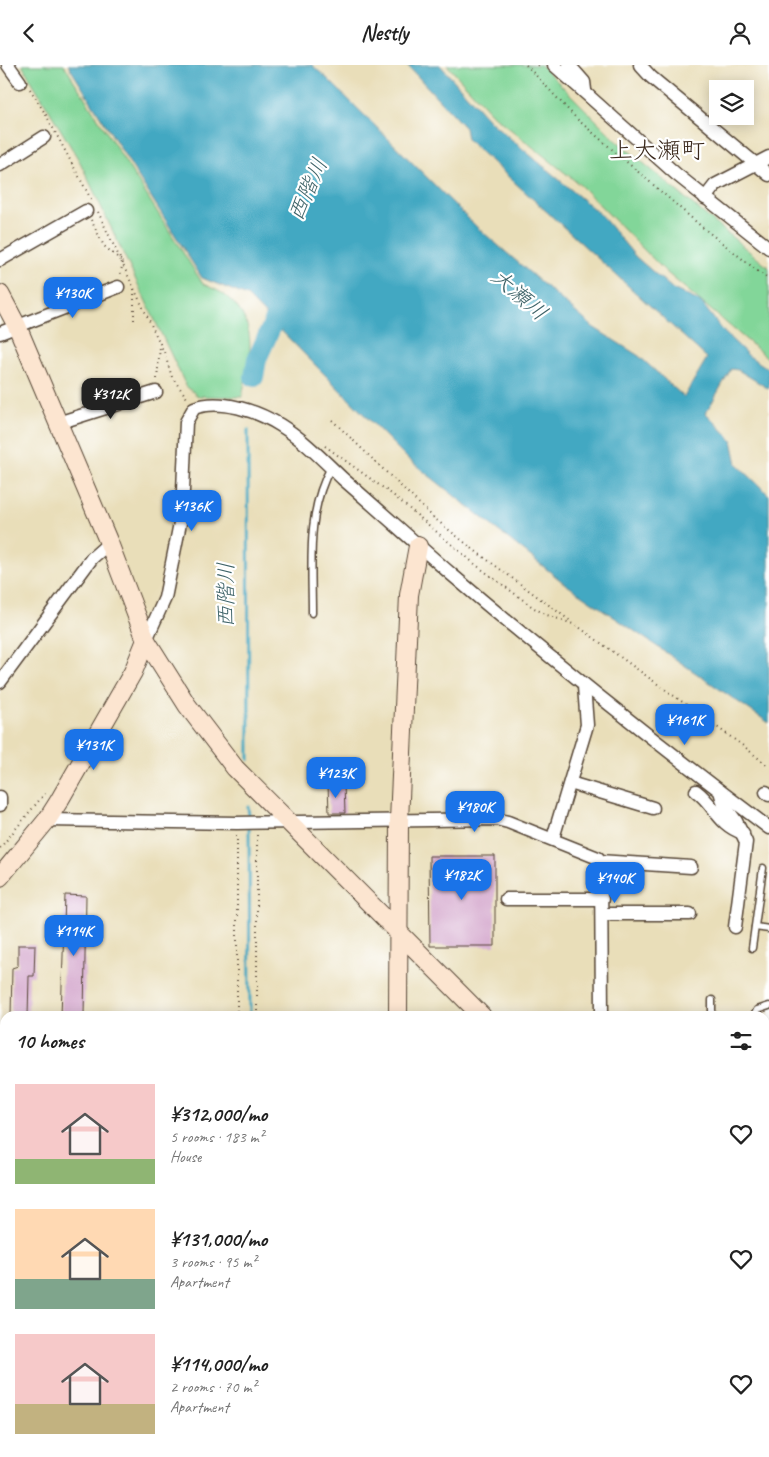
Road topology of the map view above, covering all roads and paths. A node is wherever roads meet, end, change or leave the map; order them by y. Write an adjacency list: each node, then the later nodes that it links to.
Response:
1 (8, 65): 6 (street)
2 (526, 65): 18 (path)
3 (554, 65): 7 (street)
4 (569, 65): 7 (street)
5 (640, 65): 10 (street)
6 (20, 83): 17 (path)
7 (586, 95): 13 (street)
8 (44, 137): 11 (street)
9 (769, 157): 10 (street)
10 (755, 163): 12 (street); 13 (street)
11 (0, 165)
12 (769, 175)
13 (705, 198): 15 (street)
14 (86, 211): 16 (street); 17 (path)
15 (767, 245)
16 (0, 260)
17 (123, 262): 19 (path); 20 (path)
18 (769, 280)
19 (118, 287): 23 (street)
20 (134, 287): 22 (path); 25 (path)
21 (0, 293): 23 (street)
22 (134, 321)
23 (17, 326): 24 (street); 29 (street)
24 (0, 333)
25 (160, 345): 26 (path); 27 (path)
26 (156, 391): 29 (street)
27 (194, 408): 30 (street); 36 (street)
28 (332, 420): 35 (path)
29 (58, 423): 32 (street)
30 (313, 450): 31 (street); 35 (path)
31 (331, 467): 33 (street); 34 (lane)
32 (109, 543): 36 (street); 37 (street)
33 (418, 546): 38 (street); 48 (street)
34 (312, 613)
35 (576, 625): 39 (path)
36 (146, 640): 46 (street); 47 (street)
37 (0, 682)
38 (584, 687): 40 (street); 42 (street)
39 (769, 767)
40 (570, 783): 45 (street); 53 (street)
41 (696, 791): 52 (street)
42 (720, 791): 51 (street); 52 (street)
43 (0, 797): 44 (street)
44 (0, 805)
45 (653, 808)
46 (47, 820): 49 (street); 57 (street)
47 (286, 821): 48 (street); 50 (street); 65 (street)
48 (399, 821): 53 (street); 65 (street)
49 (237, 823): 50 (street); 69 (path)
50 (257, 823): 70 (path)
51 (769, 828)
52 (743, 833): 62 (street)
53 (553, 838): 54 (street)
54 (599, 861): 55 (street); 59 (street)
55 (691, 867)
56 (763, 868): 63 (lane)
57 (0, 877)
58 (506, 899): 59 (street)
59 (602, 899): 60 (street)
60 (602, 914): 61 (street); 73 (street)
61 (690, 914)
62 (735, 927)
63 (755, 927): 64 (lane); 66 (lane)
64 (769, 929)
65 (398, 932): 71 (street); 72 (street)
66 (752, 948)
67 (712, 1000): 74 (lane)
68 (769, 1006): 75 (lane)
69 (237, 1011)
70 (257, 1011)
71 (398, 1011)
72 (477, 1011)
73 (602, 1011)
74 (712, 1011)
75 (757, 1011)

